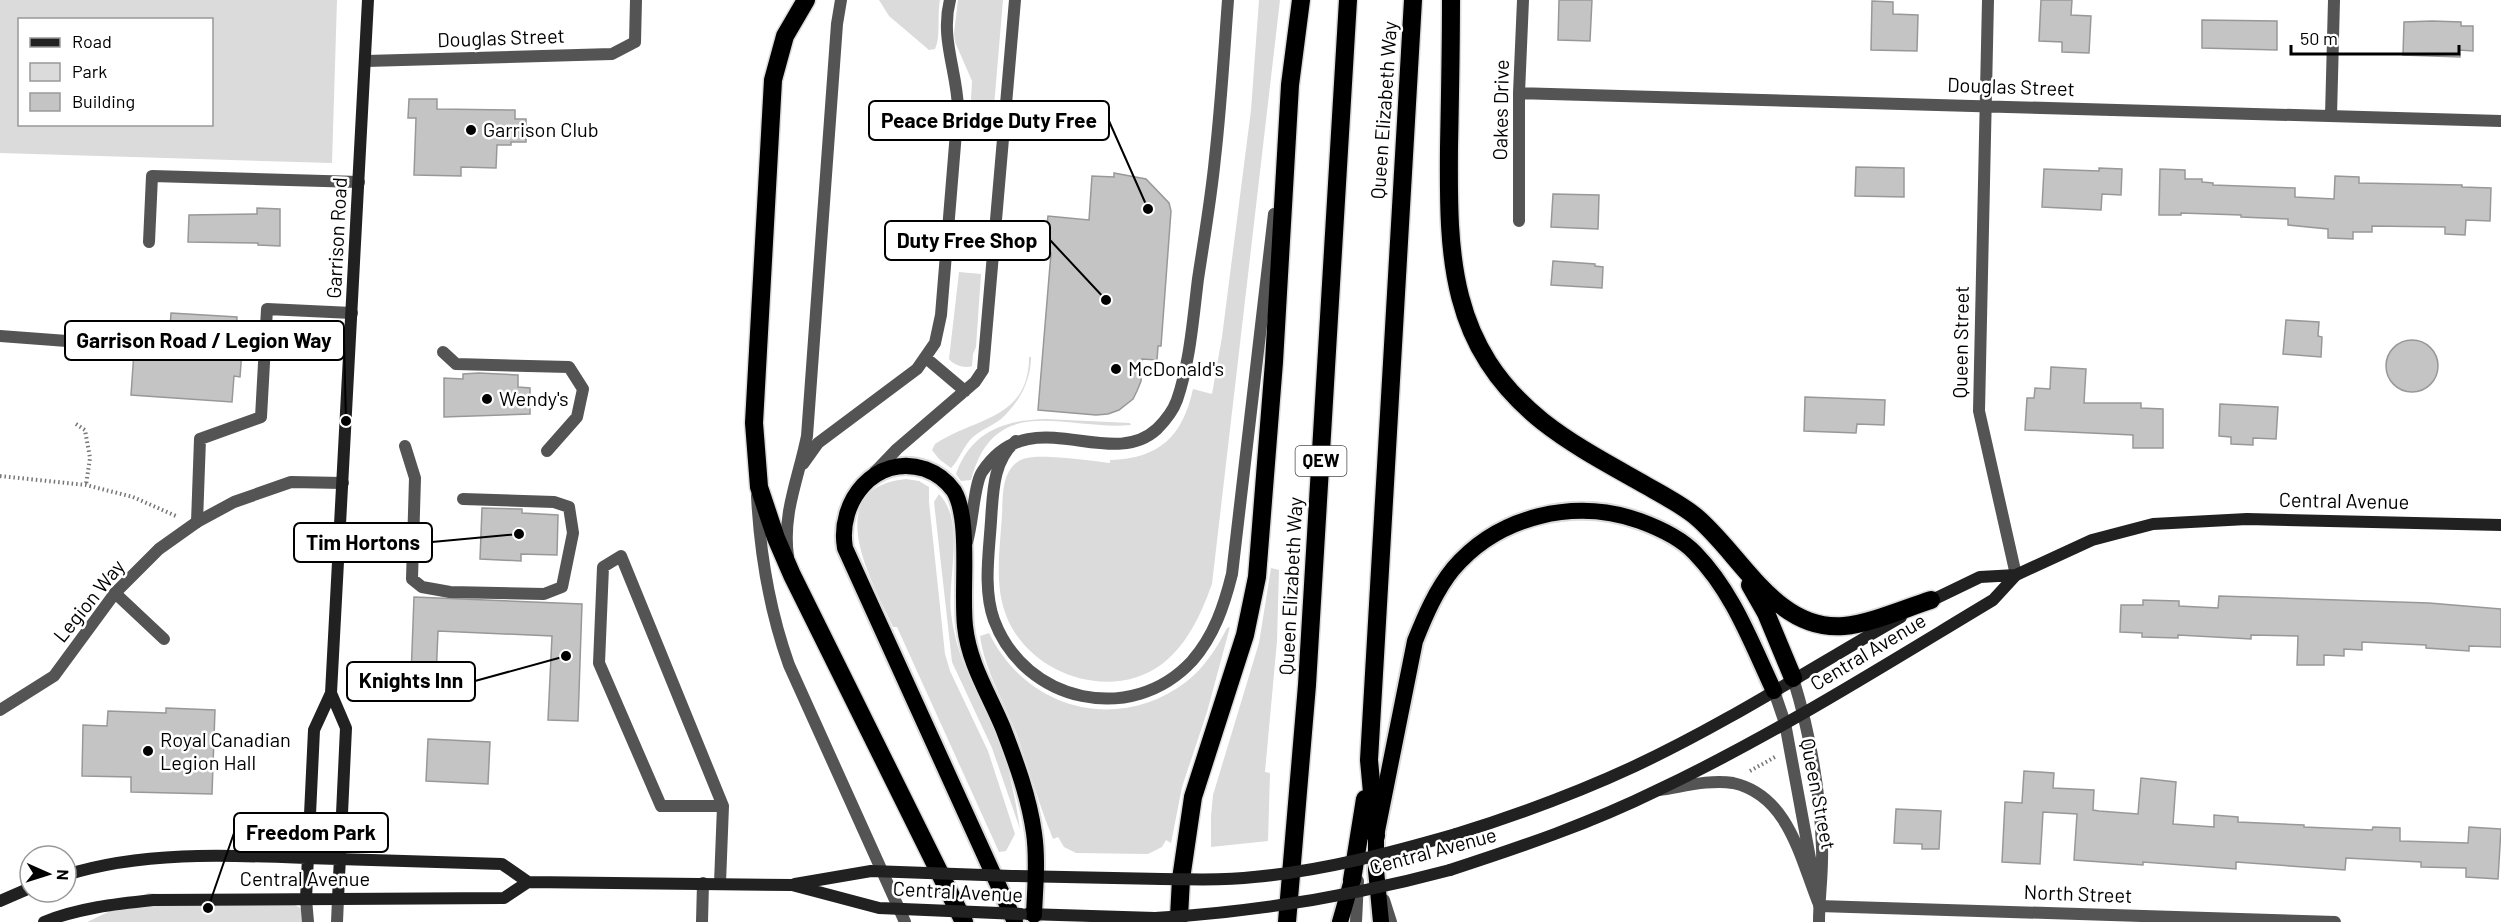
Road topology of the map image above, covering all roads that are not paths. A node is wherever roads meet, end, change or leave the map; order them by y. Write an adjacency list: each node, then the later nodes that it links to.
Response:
1 (368, 0): 15 (main road, Garrison Road)
2 (636, 0): 15 (street, Douglas Street)
3 (806, 0): 33 (highway)
4 (841, 0): 35 (street)
5 (950, 0): 28 (street)
6 (1015, 0): 29 (street)
7 (1228, 0): 30 (street)
8 (1301, 0): 16 (highway)
9 (1348, 0): 80 (highway, Queen Elizabeth Way / QEW)
10 (1413, 0): 55 (highway, Queen Elizabeth Way)
11 (1451, 0): 41 (highway)
12 (1523, 0): 17 (street, Oakes Drive)
13 (1988, 0): 18 (street, Queen Street)
14 (2334, 0): 19 (street)
15 (366, 61): 21 (main road, Garrison Road)
16 (1290, 85): 30 (street); 61 (highway)
17 (1519, 93): 18 (street, Douglas Street); 22 (street, Oakes Drive)
18 (1985, 106): 19 (street, Douglas Street); 43 (street, Queen Street)
19 (2331, 116): 20 (street, Douglas Street)
20 (2501, 121)
21 (359, 182): 23 (street); 24 (main road, Garrison Road)
22 (1520, 221)
23 (149, 242)
24 (352, 313): 34 (main road, Garrison Road); 38 (street)
25 (0, 336): 26 (street)
26 (68, 341)
27 (443, 352): 32 (street)
28 (926, 358): 29 (street); 35 (street)
29 (965, 391): 36 (street)
30 (1016, 441): 40 (street)
31 (405, 446): 37 (street)
32 (547, 451)
33 (755, 456): 42 (highway); 78 (street)
34 (343, 483): 38 (street, Legion Way); 49 (main road, Garrison Road)
35 (794, 484): 42 (street)
36 (863, 484): 40 (highway); 72 (highway)
37 (463, 499)
38 (193, 525): 44 (street, Legion Way)
39 (2501, 525): 43 (main road, Central Avenue)
40 (964, 549): 60 (highway)
41 (1731, 552): 45 (highway); 47 (highway)
42 (792, 575): 79 (highway)
43 (2016, 575): 45 (main road, Central Avenue); 51 (main road, Central Avenue)
44 (115, 593): 46 (street); 50 (street, Legion Way)
45 (1931, 600): 47 (main road, Central Avenue)
46 (164, 639)
47 (1793, 678): 48 (main road, Central Avenue); 51 (street, Queen Street)
48 (1774, 691): 52 (street, Queen Street); 55 (highway); 61 (main road, Central Avenue, bridge)
49 (331, 693): 56 (main road, Garrison Road); 57 (main road, Garrison Road)
50 (2, 709)
51 (1804, 713): 52 (main road, Central Avenue); 71 (street, Queen Street)
52 (1785, 723): 53 (main road, Central Avenue); 71 (street, Queen Street)
53 (1657, 791): 71 (street); 73 (main road, Central Avenue, bridge)
54 (723, 806): 54 (street); 65 (street)
55 (1368, 838): 58 (highway, Queen Elizabeth Way); 62 (highway); 83 (street)
56 (306, 858): 57 (main road, Central Avenue); 59 (main road, Central Avenue); 68 (main road, Garrison Road)
57 (340, 859): 63 (main road, Central Avenue); 69 (main road, Garrison Road)
58 (1376, 870): 84 (street); 85 (highway, Queen Elizabeth Way); 86 (street)
59 (78, 871)
60 (1036, 877): 61 (main road, Central Avenue); 66 (main road, Central Avenue, bridge); 72 (highway)
61 (1171, 879): 73 (highway)
62 (1352, 880): 81 (highway); 82 (street)
63 (528, 882): 64 (main road, Central Avenue); 69 (main road, Central Avenue)
64 (703, 883): 65 (main road, Central Avenue); 77 (street)
65 (720, 883): 66 (main road, Central Avenue)
66 (792, 885): 72 (main road, Central Avenue, bridge)
67 (18, 893): 70 (main road)
68 (306, 899): 69 (main road, Central Avenue); 74 (main road, Central Avenue); 75 (street)
69 (338, 899): 76 (street)
70 (0, 901)
71 (1819, 906): 87 (street, Queen Street); 88 (street, North Street)
72 (1023, 917): 73 (main road, Central Avenue, bridge)
73 (1179, 917)
74 (44, 922)
75 (308, 922)
76 (337, 922)
77 (702, 922)
78 (905, 922)
79 (964, 922)
80 (1287, 922)
81 (1341, 922)
82 (1346, 922)
83 (1356, 922)
84 (1373, 922)
85 (1381, 922)
86 (1391, 922)
87 (1819, 922)
88 (2335, 922)

